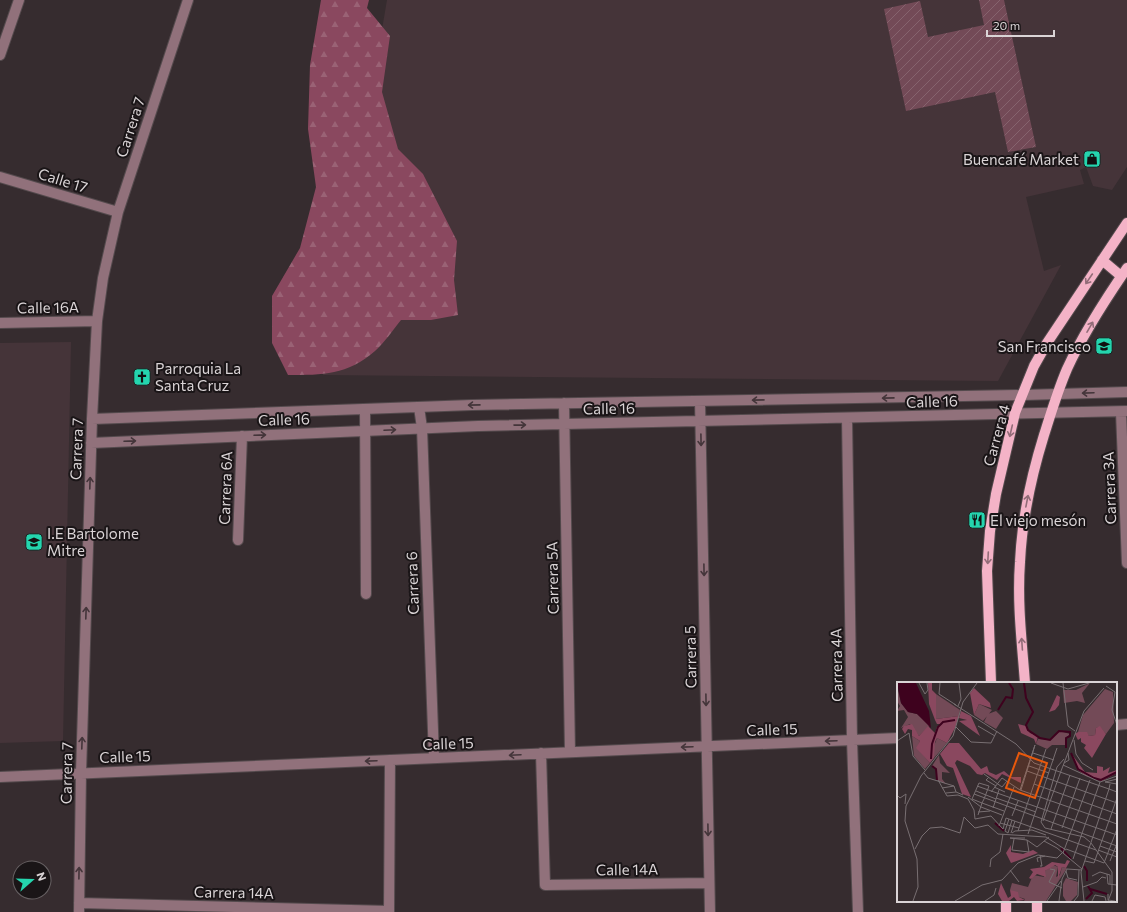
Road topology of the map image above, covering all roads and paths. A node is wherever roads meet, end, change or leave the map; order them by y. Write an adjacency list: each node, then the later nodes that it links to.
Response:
1 (19, 0): 3 (street)
2 (188, 0): 5 (street, Carrera 7)
3 (0, 55)
4 (0, 177): 5 (street, Calle 17)
5 (118, 212): 9 (street, Carrera 7)
6 (1127, 223): 7 (main road, Carrera 4)
7 (1102, 260): 8 (main road); 13 (main road, Carrera 4, one-way to 13)
8 (1124, 272): 12 (main road, one-way to 8)
9 (97, 321): 10 (street, Calle 16A); 22 (street, Carrera 7)
10 (0, 323)
11 (1127, 392): 12 (street, Calle 16, one-way to 12)
12 (1058, 394): 13 (street, Calle 16); 20 (main road)
13 (1023, 395): 14 (street, Calle 16, one-way to 14); 19 (main road, Carrera 4)
14 (700, 401): 15 (street, Calle 16); 23 (street, Carrera 5)
15 (564, 404): 16 (street, Calle 16, one-way to 16); 24 (street, Carrera 5A)
16 (419, 407): 17 (street, Calle 16); 25 (street, Carrera 6)
17 (364, 409): 22 (street, Calle 16); 26 (street)
18 (1124, 412): 20 (street, Calle 16); 30 (street, Carrera 3A)
19 (1016, 413): 20 (street, Calle 16); 21 (street, Calle 16); 32 (main road, Carrera 4, one-way to 32)
20 (1051, 413): 33 (main road, one-way to 20)
21 (847, 418): 23 (street, Calle 16); 37 (street, Carrera 4A)
22 (92, 419): 28 (street, Carrera 7)
23 (701, 421): 24 (street, Calle 16); 38 (street, Carrera 5, one-way to 38)
24 (565, 424): 25 (street, Calle 16, one-way to 24); 39 (street, Carrera 5A)
25 (422, 428): 26 (street, Calle 16, one-way to 25); 41 (street, Carrera 6)
26 (366, 431): 27 (street, Calle 16, one-way to 26); 31 (street)
27 (242, 436): 28 (street, Calle 16, one-way to 27); 29 (street, Carrera 6A)
28 (91, 443): 43 (street, Carrera 7, one-way to 28)
29 (238, 540)
30 (1127, 563)
31 (366, 594)
32 (991, 682)
33 (1025, 682)
34 (1127, 724): 35 (street)
35 (1117, 725)
36 (897, 738): 37 (street, Calle 15)
37 (852, 740): 38 (street, Calle 15, one-way to 38); 50 (street, Carrera 4A)
38 (707, 746): 39 (street, Calle 15, one-way to 39); 45 (street, Carrera 5, one-way to 45)
39 (570, 752): 40 (street, Calle 15)
40 (541, 753): 41 (street, Calle 15, one-way to 41); 45 (street, Calle 14A)
41 (434, 758): 42 (street, Calle 15)
42 (390, 760): 43 (street, Calle 15, one-way to 43); 48 (street)
43 (81, 773): 44 (street, Calle 15); 47 (street, Carrera 7, one-way to 43)
44 (0, 777)
45 (709, 883): 49 (street, Carrera 5)
46 (1036, 902): 51 (main road)
47 (79, 907): 48 (street, Carrera 14A)
48 (389, 911)
49 (710, 912)
50 (858, 912)
51 (1037, 912)

